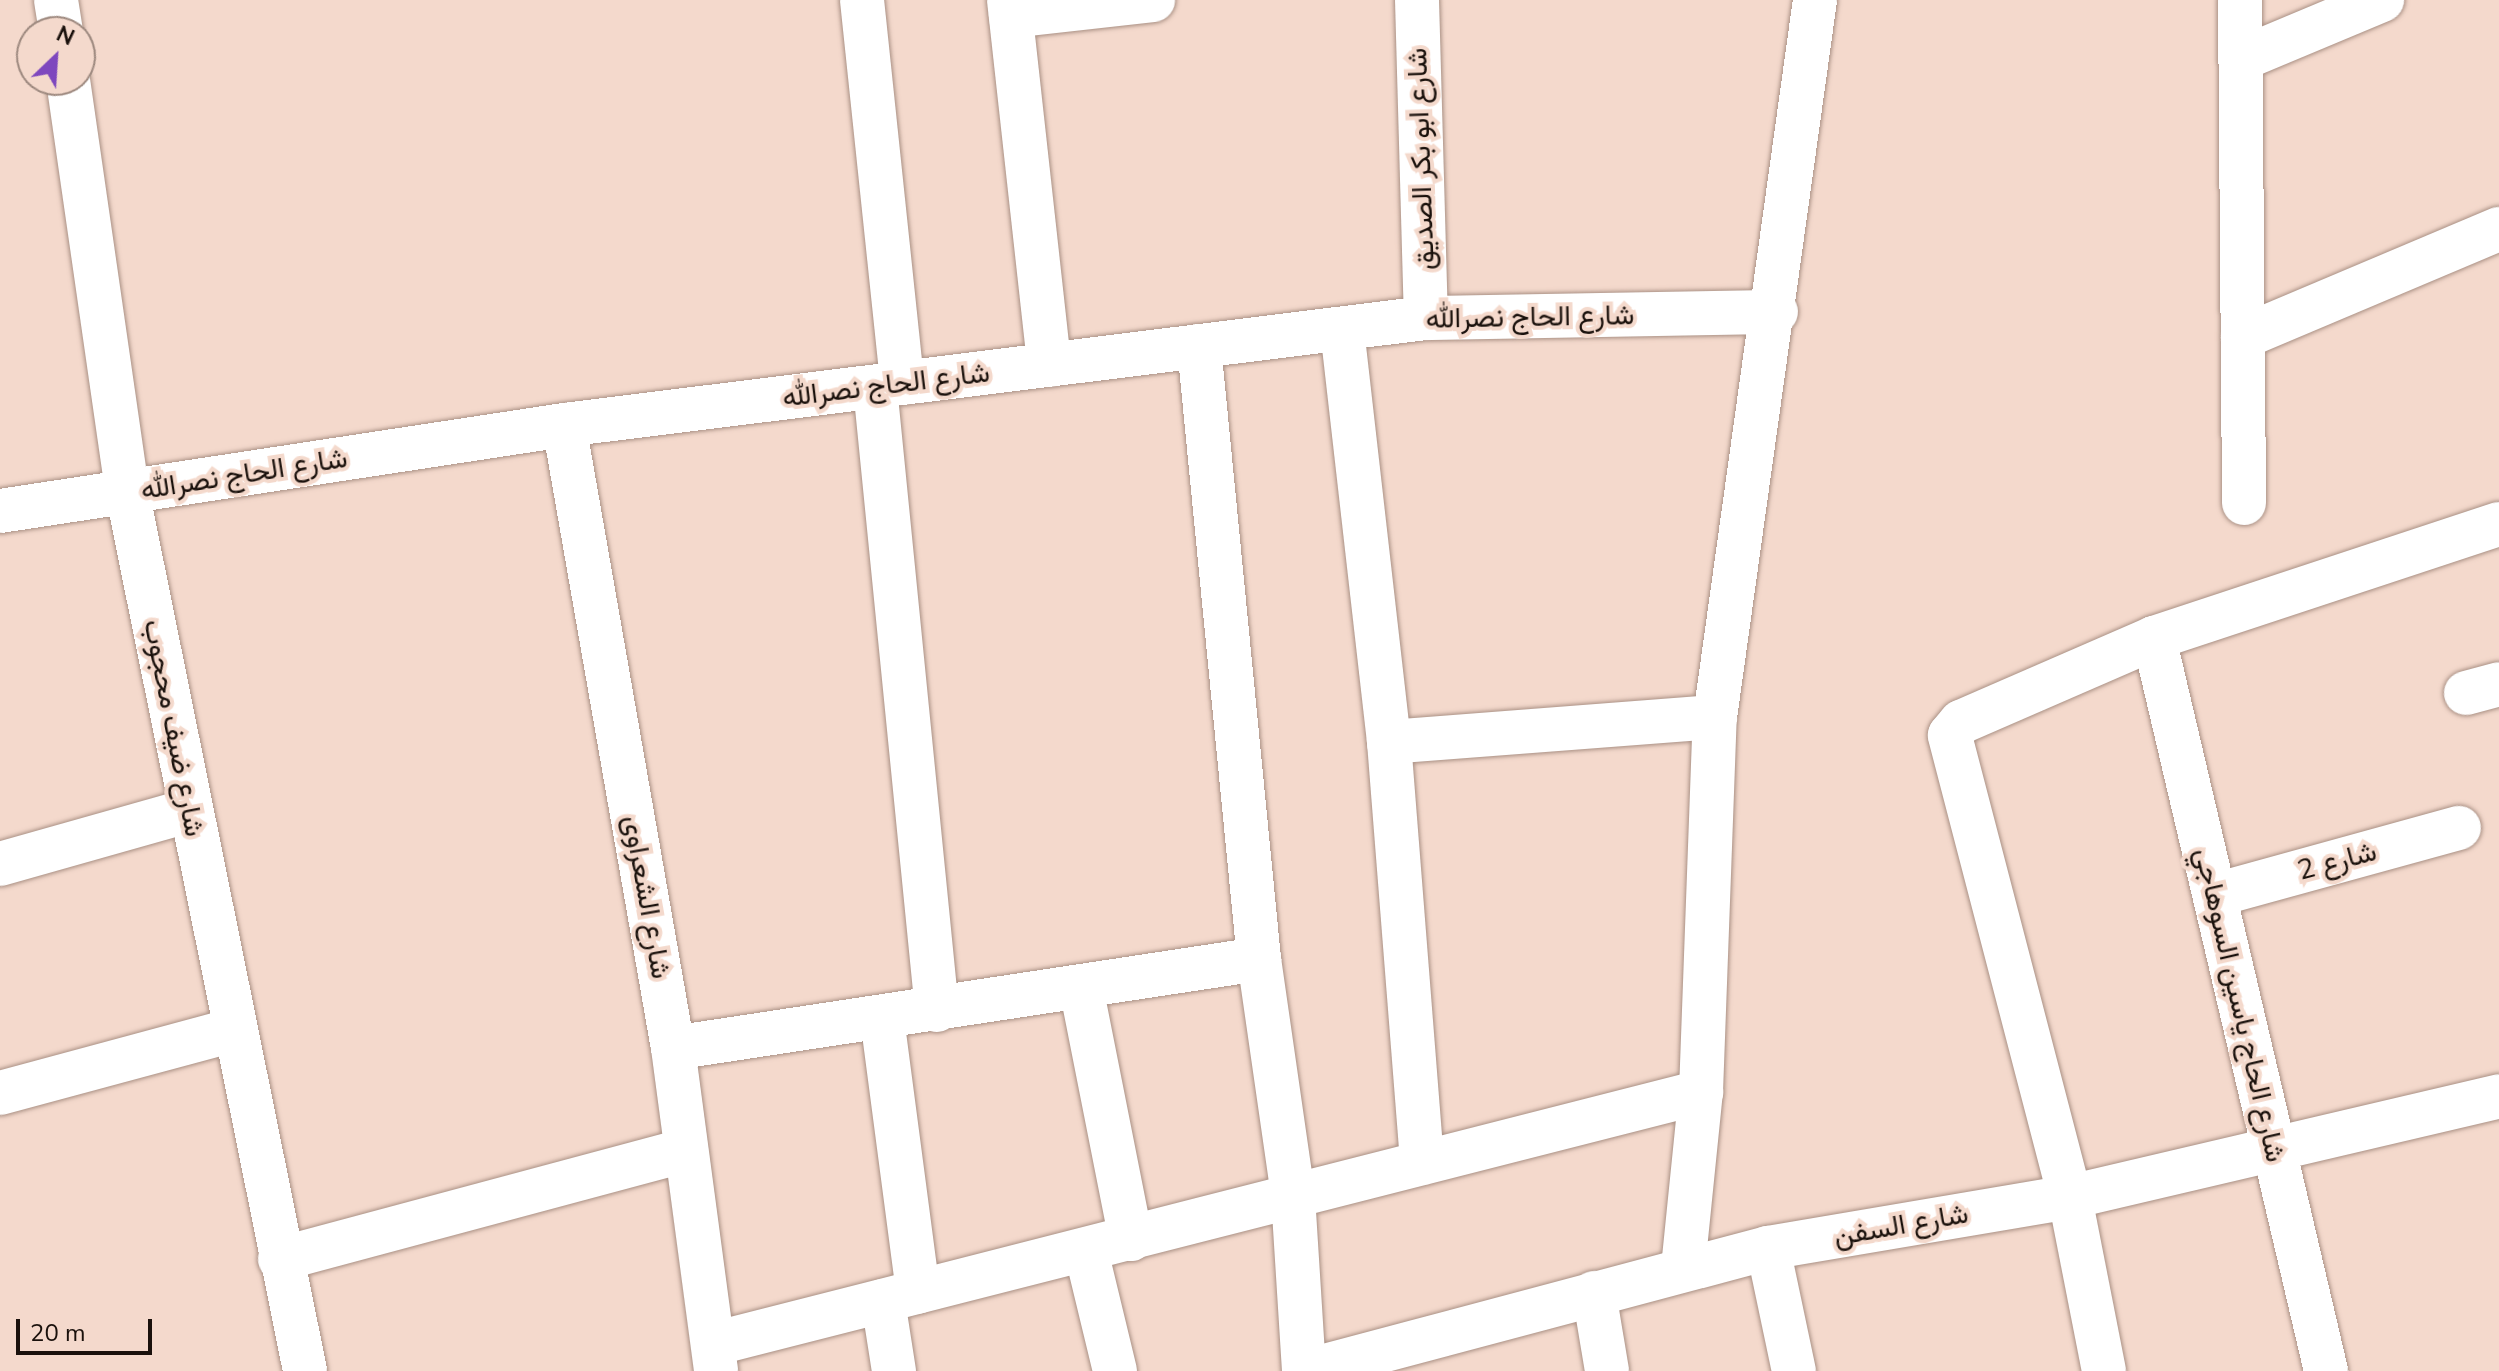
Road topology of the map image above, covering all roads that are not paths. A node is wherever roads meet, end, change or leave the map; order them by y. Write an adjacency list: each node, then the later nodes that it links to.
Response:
1 (862, 0): 17 (street)
2 (1153, 0): 7 (street)
3 (1417, 0): 12 (street, شارع ابو بكر الصديق)
4 (1815, 0): 11 (street)
5 (2240, 0): 8 (street)
6 (2382, 0): 8 (street)
7 (1010, 8): 16 (street)
8 (2241, 59): 14 (street)
9 (70, 96): 19 (street, شارع ضيف محجوب)
10 (2499, 229): 14 (street)
11 (1776, 312): 12 (street, شارع الحاج نصرالله); 24 (street)
12 (1426, 318): 13 (street, شارع الحاج نصرالله)
13 (1342, 329): 15 (street, شارع الحاج نصرالله); 25 (street)
14 (2243, 337): 20 (street)
15 (1199, 346): 16 (street, شارع الحاج نصرالله); 30 (street)
16 (1049, 365): 17 (street, شارع الحاج نصرالله)
17 (888, 385): 18 (street, شارع الحاج نصرالله); 32 (street)
18 (564, 425): 19 (street, شارع الحاج نصرالله); 35 (street, شارع الشعراوى)
19 (127, 491): 21 (street, شارع الحاج نصرالله); 26 (street, شارع ضيف محجوب)
20 (2244, 503)
21 (0, 511)
22 (2499, 524): 23 (street)
23 (2154, 638): 29 (street, شارع الحاج ياسين السوهاجي); 43 (street)
24 (1715, 717): 25 (street); 36 (street)
25 (1389, 742): 41 (street)
26 (191, 810): 28 (street); 34 (street, شارع ضيف محجوب)
27 (2459, 828): 29 (street, شارع 2)
28 (0, 864)
29 (2215, 895): 40 (street, شارع الحاج ياسين السوهاجي)
30 (1259, 959): 31 (street); 42 (street)
31 (1081, 987): 32 (street); 44 (street)
32 (937, 1010): 33 (street)
33 (882, 1018): 35 (street); 50 (street)
34 (234, 1030): 37 (street); 47 (street, شارع ضيف محجوب)
35 (673, 1048): 39 (street, شارع الشعراوى)
36 (1701, 1092): 41 (street); 48 (street)
37 (0, 1093)
38 (2499, 1096): 40 (street, شارع السفن)
39 (686, 1150): 47 (street); 51 (street, شارع الشعراوى)
40 (2273, 1150): 43 (street, شارع السفن); 59 (street, شارع الحاج ياسين السوهاجي)
41 (1422, 1163): 42 (street)
42 (1293, 1196): 44 (street); 55 (street)
43 (2070, 1197): 45 (street, شارع السفن); 58 (street)
44 (1131, 1239): 46 (street)
45 (1768, 1248): 48 (street, شارع السفن); 57 (street)
46 (1086, 1251): 50 (street); 54 (street)
47 (280, 1259): 52 (street, شارع ضيف محجوب)
48 (1683, 1268): 49 (street, شارع السفن)
49 (1594, 1293): 55 (street, شارع السفن); 56 (street)
50 (900, 1296): 51 (street); 53 (street)
51 (715, 1358)
52 (305, 1371)
53 (894, 1371)
54 (1115, 1371)
55 (1305, 1371)
56 (1607, 1371)
57 (1794, 1371)
58 (2104, 1371)
59 (2326, 1371)

